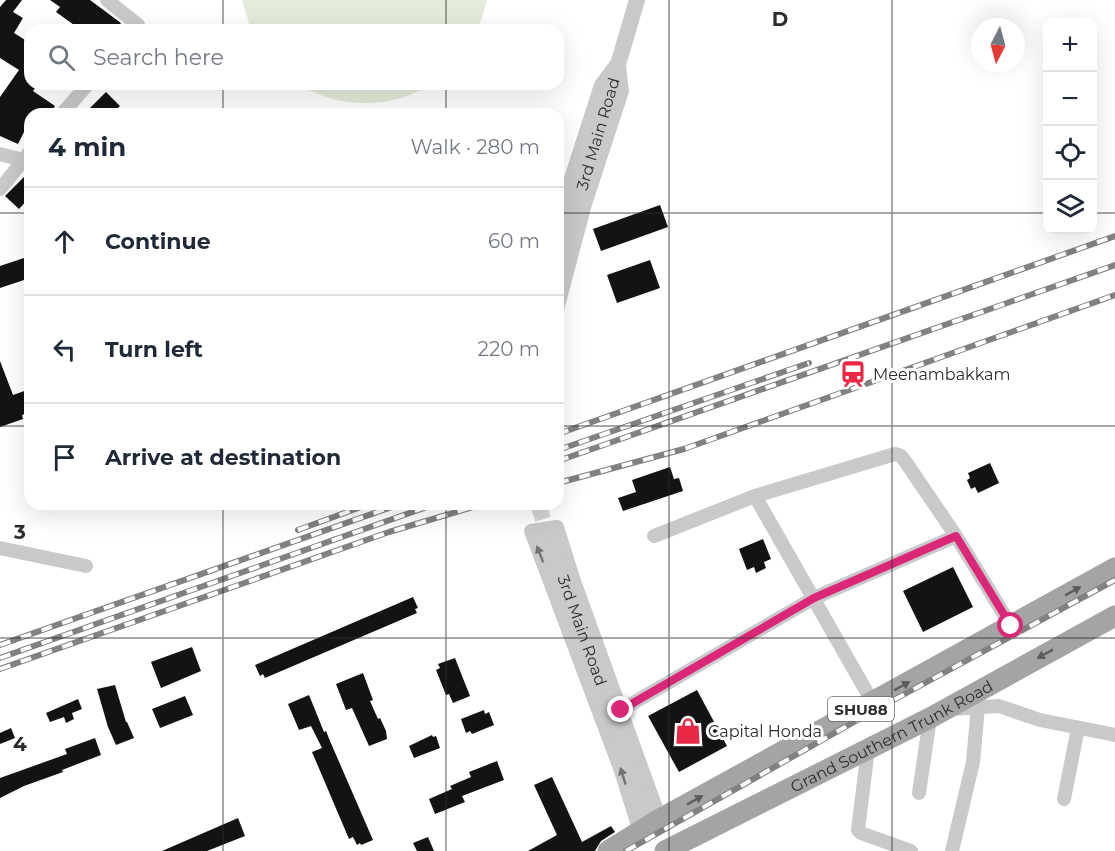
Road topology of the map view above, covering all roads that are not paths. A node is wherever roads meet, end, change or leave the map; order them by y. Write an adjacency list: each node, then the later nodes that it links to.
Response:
1 (108, 0): 3 (street)
2 (637, 0): 4 (street, 3rd Main Road)
3 (133, 24)
4 (619, 62): 11 (street); 12 (street, 3rd Main Road); 13 (street)
5 (83, 90): 6 (street)
6 (67, 108)
7 (0, 154): 8 (street)
8 (24, 156)
9 (24, 159): 10 (street)
10 (0, 189)
11 (564, 200)
12 (564, 248)
13 (564, 283)
14 (755, 496): 15 (street); 16 (street); 21 (street)
15 (654, 536)
16 (956, 536): 21 (street); 23 (street)
17 (549, 537): 33 (street, 3rd Main Road)
18 (0, 548): 19 (street)
19 (86, 566)
20 (1115, 568): 23 (main road, SHU88, one-way to 20)
21 (814, 598): 24 (street); 26 (street)
22 (1115, 616): 27 (main road, Grand Southern Trunk Road / SHU88, one-way to 27)
23 (1011, 626): 24 (main road, SHU88, one-way to 23)
24 (873, 703): 33 (main road, SHU88, one-way to 24)
25 (978, 707): 27 (street); 28 (street); 37 (street)
26 (621, 710): 33 (street); 33 (street, one-way to 26)
27 (939, 713): 30 (main road, Grand Southern Trunk Road / SHU88); 31 (street)
28 (1078, 728): 29 (street); 32 (street)
29 (1115, 735)
30 (868, 749): 35 (main road, Grand Southern Trunk Road / SHU88); 36 (street)
31 (918, 793)
32 (1064, 798)
33 (651, 825): 34 (main road, SHU88)
34 (608, 851)
35 (665, 851)
36 (911, 851)
37 (952, 851)

